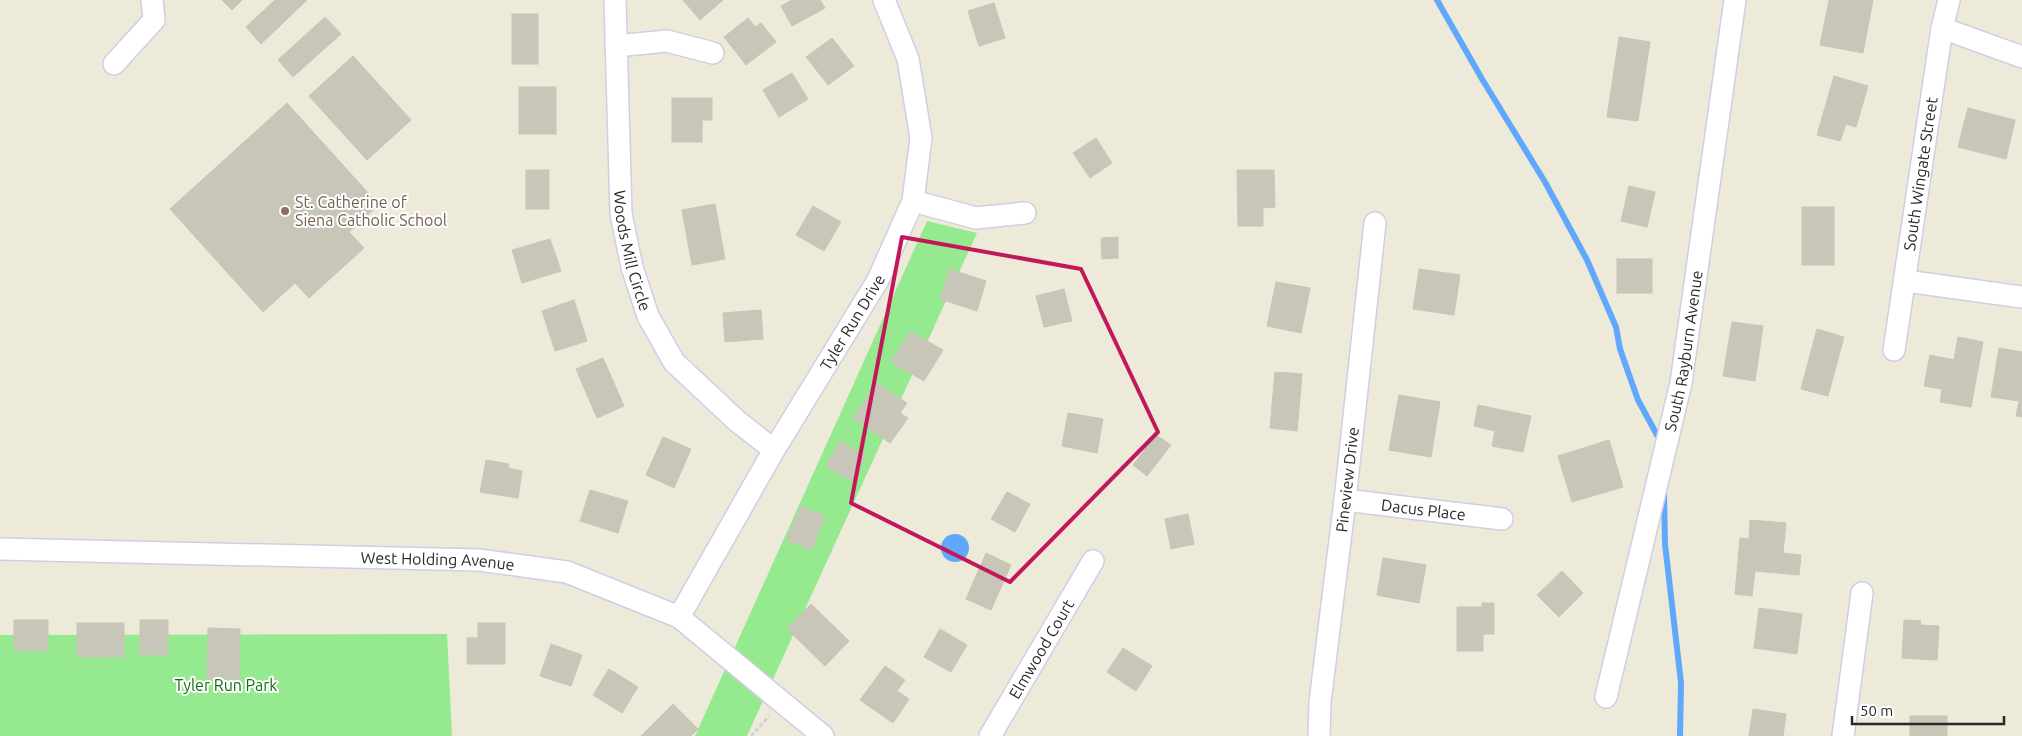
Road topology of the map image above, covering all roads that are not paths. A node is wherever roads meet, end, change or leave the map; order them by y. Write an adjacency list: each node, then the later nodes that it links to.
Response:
1 (152, 0): 10 (street)
2 (615, 0): 7 (street, Woods Mill Circle)
3 (884, 0): 11 (street, Tyler Run Drive)
4 (1735, 0): 24 (street, South Rayburn Avenue)
5 (1948, 0): 6 (street, South Wingate Street)
6 (1942, 28): 9 (street); 14 (street, South Wingate Street)
7 (616, 46): 8 (street); 17 (street, Woods Mill Circle)
8 (714, 53)
9 (2022, 57)
10 (114, 64)
11 (913, 201): 12 (street); 17 (street, Tyler Run Drive)
12 (1025, 213)
13 (1375, 223): 18 (street, Pineview Drive)
14 (1906, 281): 15 (street); 16 (street, South Wingate Street)
15 (2022, 298)
16 (1894, 350)
17 (774, 450): 23 (street, Tyler Run Drive)
18 (1345, 500): 19 (street, Dacus Place); 27 (street, Pineview Drive)
19 (1502, 519)
20 (0, 549): 23 (street, West Holding Avenue)
21 (1093, 561): 26 (street, Elmwood Court)
22 (1862, 593): 28 (street)
23 (679, 617): 25 (street, West Holding Avenue)
24 (1606, 697)
25 (823, 736)
26 (990, 736)
27 (1319, 736)
28 (1843, 736)

